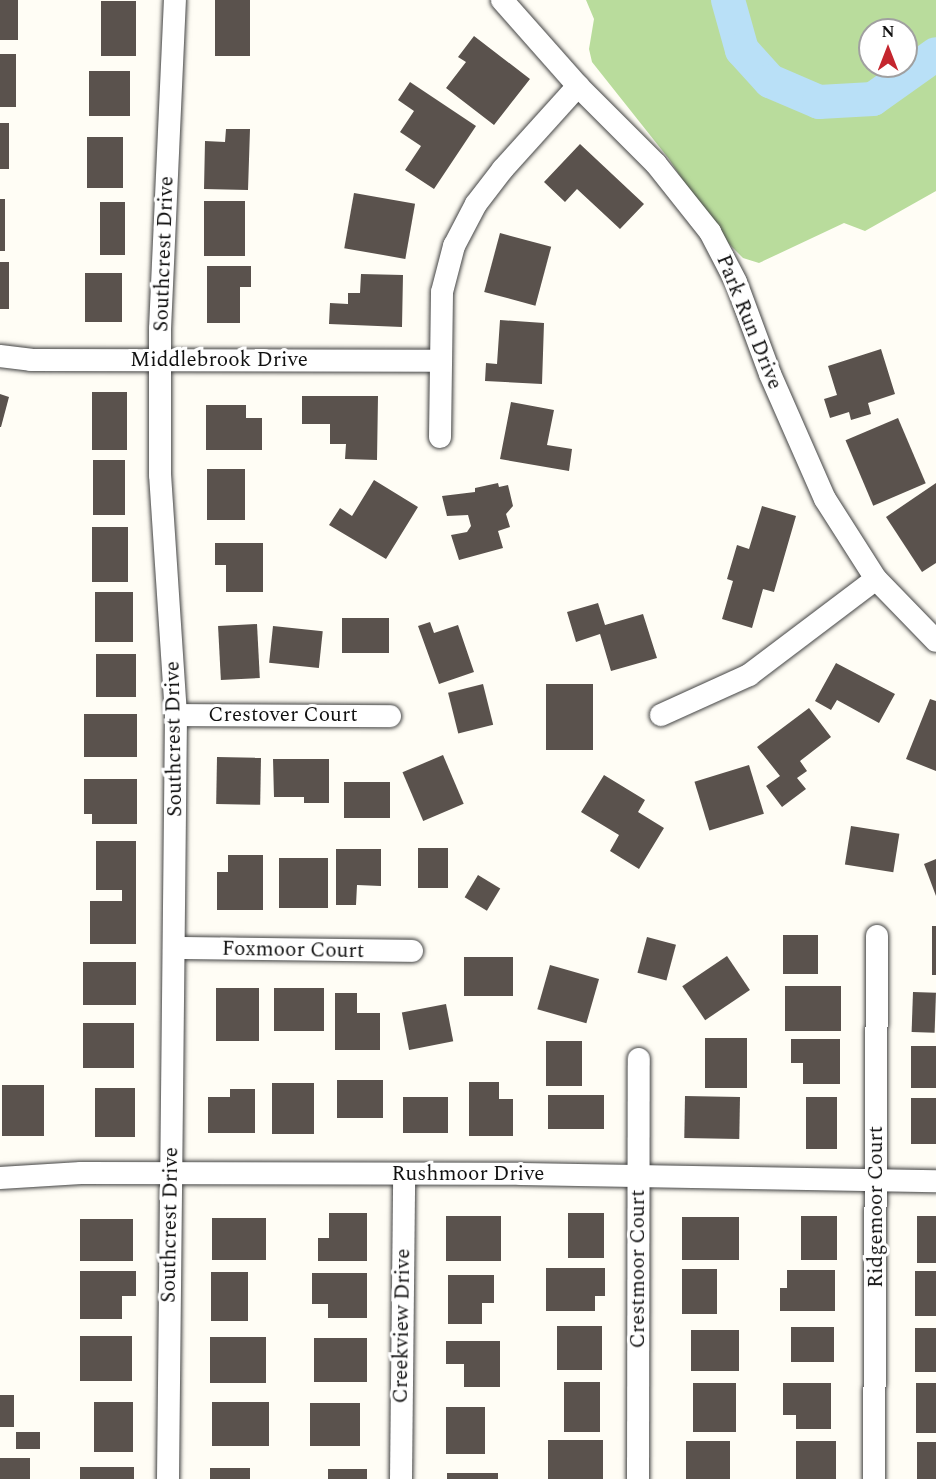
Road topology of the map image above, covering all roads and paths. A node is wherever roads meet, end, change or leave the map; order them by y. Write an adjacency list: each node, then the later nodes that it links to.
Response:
1 (175, 0): 5 (street, Southcrest Drive)
2 (502, 0): 3 (street, Park Run Drive)
3 (578, 86): 6 (street); 8 (street, Park Run Drive)
4 (0, 356): 5 (street, Middlebrook Drive)
5 (161, 360): 6 (street, Middlebrook Drive); 10 (street, Southcrest Drive)
6 (439, 361): 7 (street)
7 (440, 436)
8 (876, 579): 9 (street, Park Run Drive); 12 (street)
9 (936, 641)
10 (176, 715): 11 (street, Crestover Court); 14 (street, Southcrest Drive)
11 (390, 716)
12 (661, 716)
13 (877, 936): 21 (street, Ridgemoor Court)
14 (174, 948): 15 (street, Foxmoor Court); 17 (street, Southcrest Drive)
15 (412, 951)
16 (639, 1059): 19 (street, Crestmoor Court)
17 (170, 1174): 18 (street, Rushmoor Drive); 20 (street, Rushmoor Drive); 23 (street, Southcrest Drive)
18 (404, 1174): 19 (street, Rushmoor Drive); 24 (street, Creekview Drive)
19 (638, 1177): 21 (street, Rushmoor Drive); 25 (street, Crestmoor Court)
20 (0, 1178)
21 (876, 1181): 22 (street, Rushmoor Drive); 26 (street, Ridgemoor Court)
22 (936, 1181)
23 (168, 1479)
24 (401, 1479)
25 (638, 1479)
26 (874, 1479)

